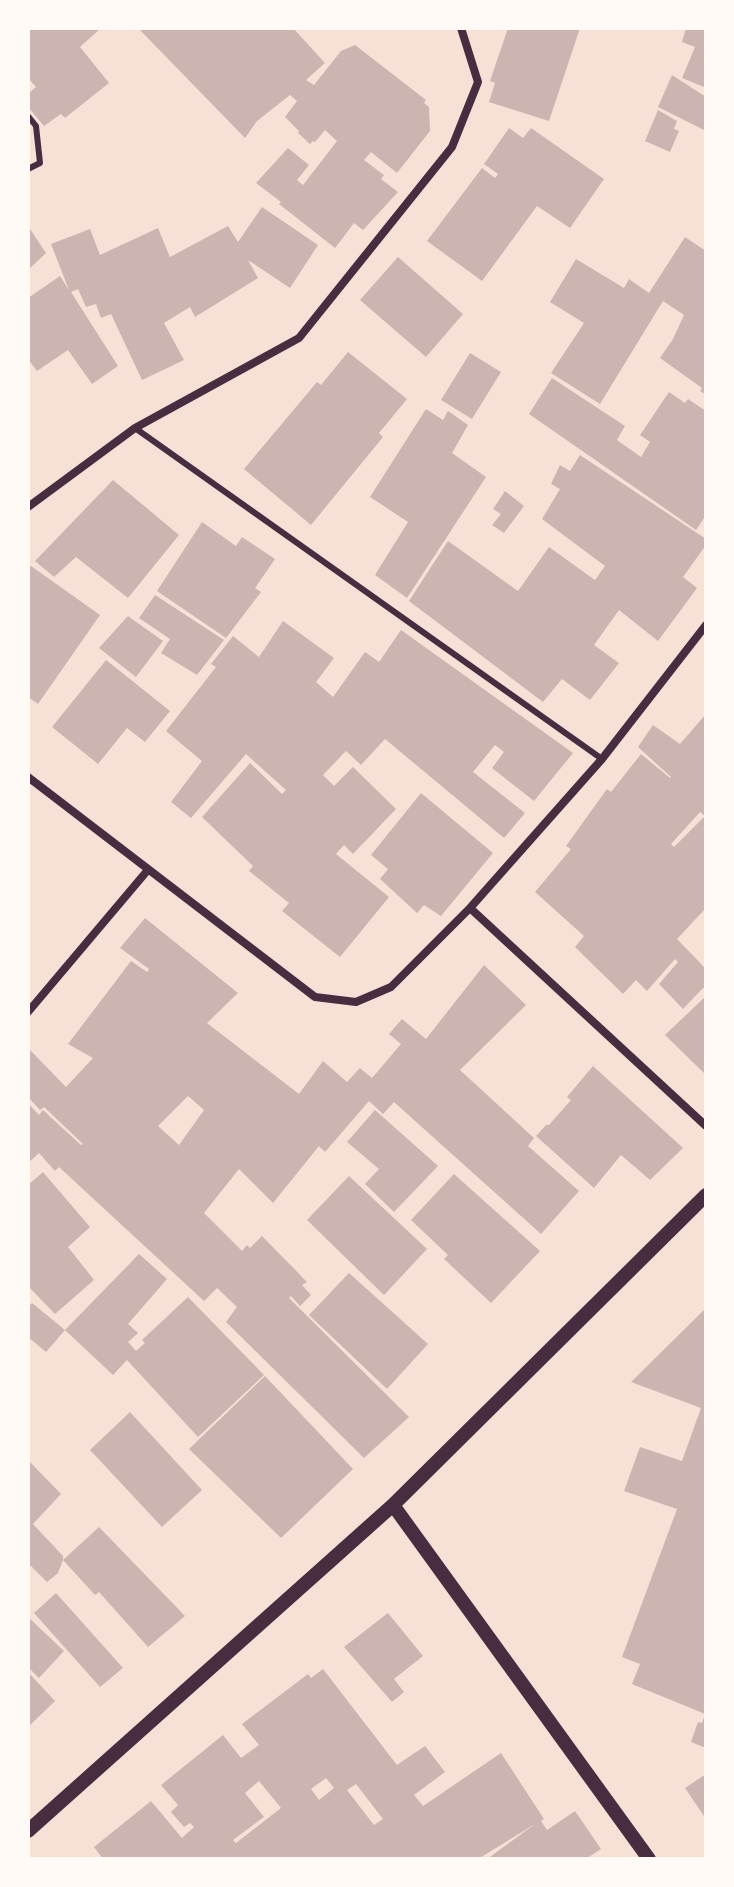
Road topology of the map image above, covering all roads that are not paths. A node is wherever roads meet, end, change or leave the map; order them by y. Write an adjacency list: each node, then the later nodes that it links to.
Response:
1 (461, 28): 4 (street)
2 (28, 116): 3 (lane)
3 (28, 169)
4 (135, 428): 5 (street); 7 (lane)
5 (28, 507)
6 (706, 625): 7 (street)
7 (602, 759): 10 (street)
8 (28, 777): 9 (street)
9 (147, 871): 10 (street); 11 (street)
10 (470, 908): 12 (street)
11 (28, 1012)
12 (706, 1126)
13 (706, 1195): 14 (street)
14 (393, 1505): 15 (street); 16 (street)
15 (28, 1831)
16 (649, 1859)

